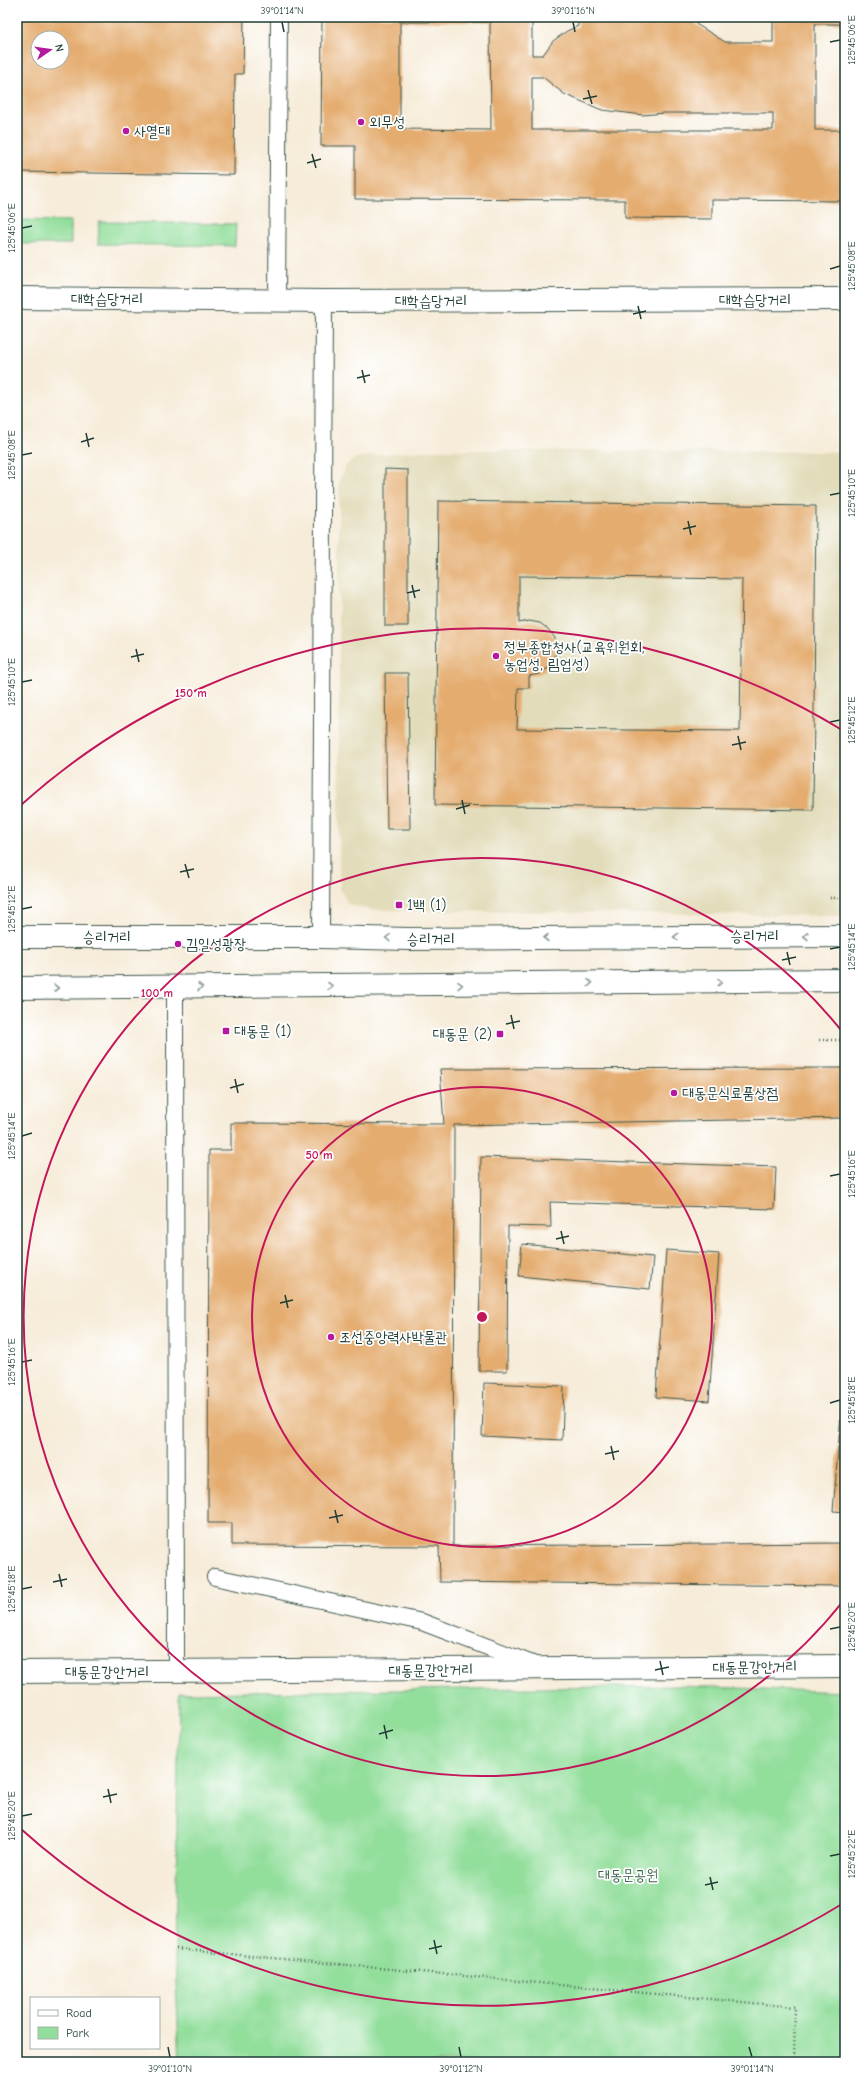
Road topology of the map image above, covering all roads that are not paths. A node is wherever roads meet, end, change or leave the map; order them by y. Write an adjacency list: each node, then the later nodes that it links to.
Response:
1 (279, 17): 4 (lane)
2 (17, 298): 4 (main road, 대학습당거리)
3 (845, 299): 5 (main road, 대학습당거리)
4 (277, 300): 5 (main road, 대학습당거리)
5 (324, 301): 8 (lane)
6 (845, 936): 8 (main road, 승리거리, one-way to 8)
7 (17, 937): 8 (main road, 승리거리)
8 (321, 937)
9 (845, 980): 10 (main road, one-way to 9)
10 (175, 987): 11 (main road, one-way to 10); 16 (lane)
11 (17, 988)
12 (215, 1577): 14 (lane)
13 (845, 1666): 14 (main road, 대동문강안거리)
14 (546, 1669): 16 (main road, 대동문강안거리)
15 (17, 1672): 16 (main road, 대동문강안거리)
16 (176, 1672)

